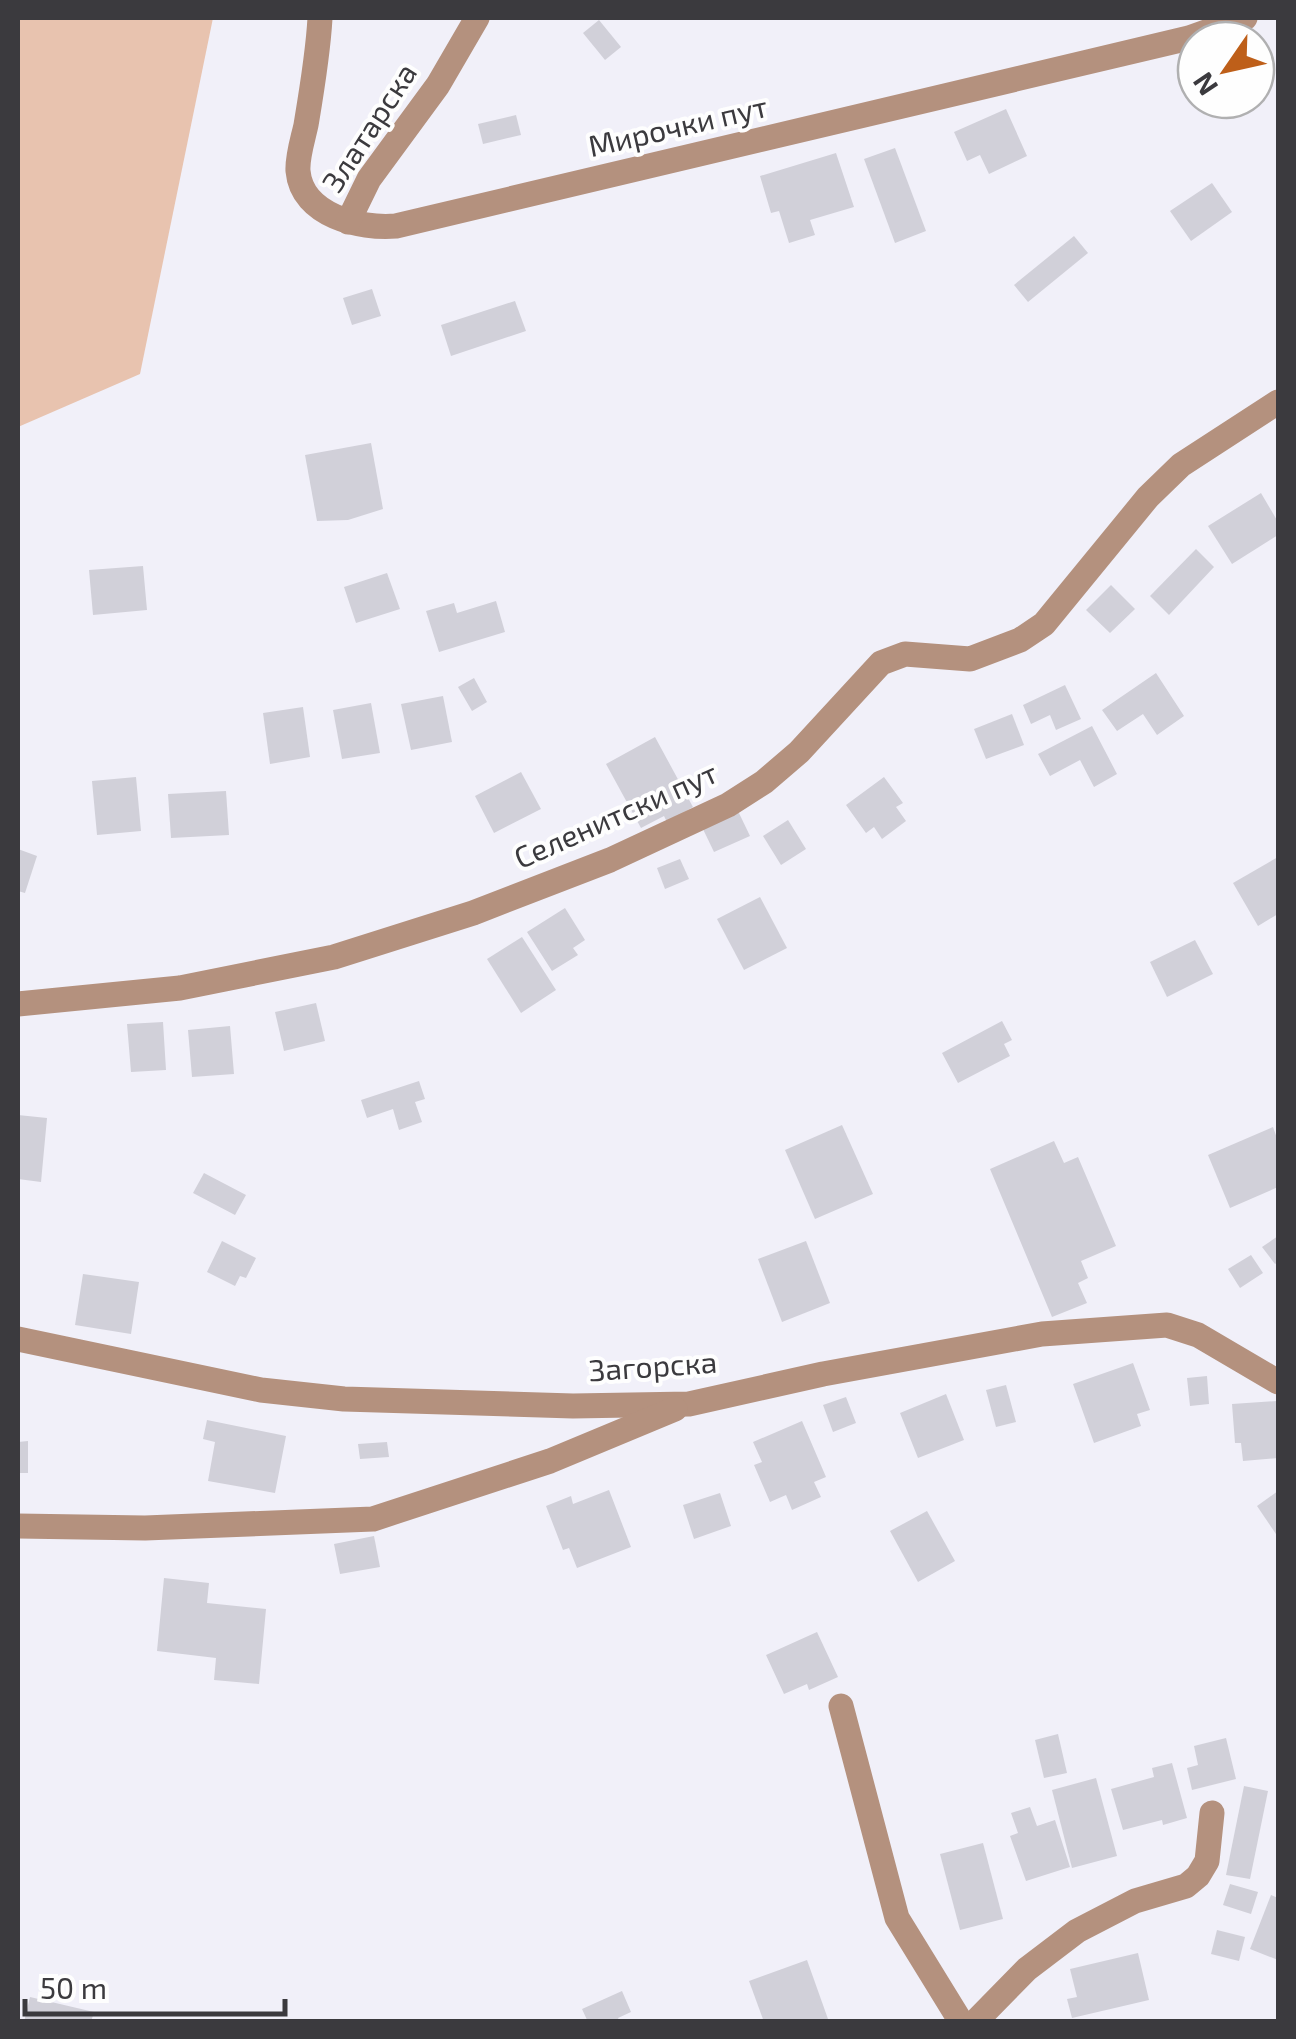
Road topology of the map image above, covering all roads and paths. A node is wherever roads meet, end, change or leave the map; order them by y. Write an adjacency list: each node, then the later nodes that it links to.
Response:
1 (320, 18): 4 (street, Мирочки пут)
2 (477, 18): 4 (street, Златарска)
3 (1245, 18): 4 (street, Мирочки пут)
4 (348, 222)
5 (1278, 402): 6 (street, Селенитски пут)
6 (18, 1004)
7 (18, 1339): 9 (street, Загорска)
8 (1278, 1382): 9 (street, Загорска)
9 (689, 1404): 10 (street)
10 (18, 1526)
11 (840, 1706): 13 (street)
12 (1212, 1813): 14 (street)
13 (960, 2022)
14 (975, 2022)

